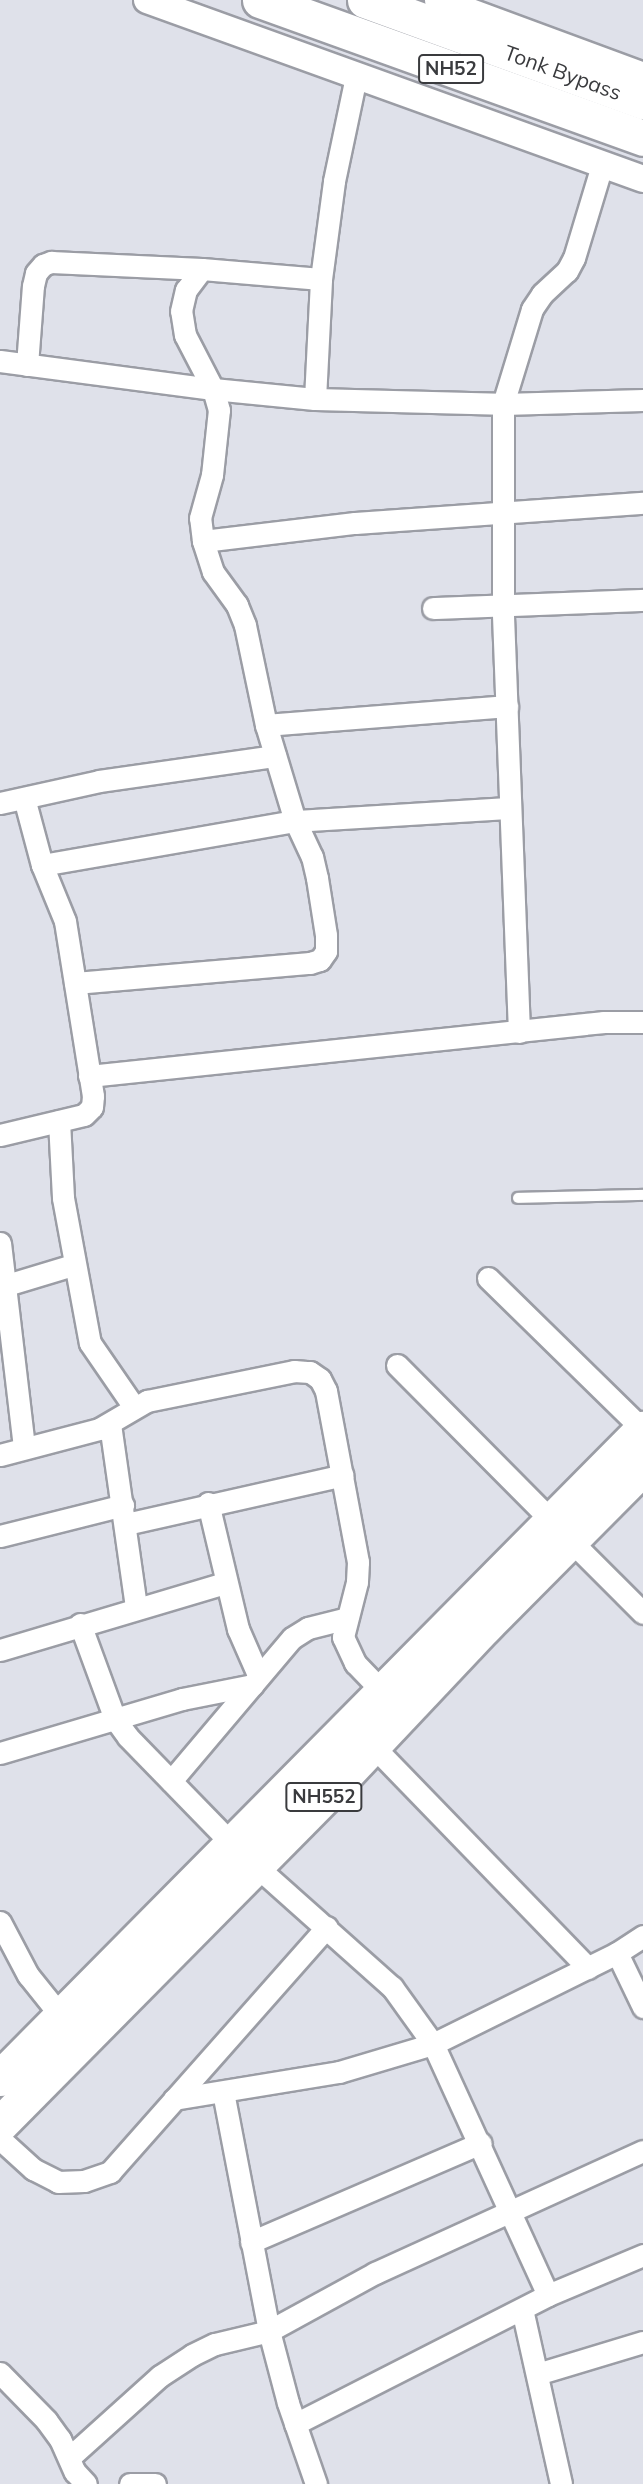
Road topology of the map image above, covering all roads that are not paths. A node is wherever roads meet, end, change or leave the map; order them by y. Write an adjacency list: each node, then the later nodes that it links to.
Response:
1 (146, 0): 6 (street)
2 (260, 0): 8 (highway, NH52)
3 (365, 0): 7 (highway, Tonk Bypass / NH52)
4 (438, 0): 5 (street)
5 (643, 76)
6 (356, 77): 9 (street); 12 (street)
7 (643, 101)
8 (643, 138)
9 (602, 165): 10 (street); 18 (street)
10 (643, 179)
11 (202, 268): 12 (street); 14 (street); 15 (street)
12 (321, 279): 16 (street)
13 (0, 361): 14 (street)
14 (27, 365): 15 (street)
15 (213, 389): 16 (street); 21 (street)
16 (315, 399): 18 (street)
17 (643, 400): 18 (street)
18 (503, 404): 20 (street)
19 (643, 503): 20 (street)
20 (502, 514): 21 (street); 23 (street)
21 (203, 541): 26 (street)
22 (643, 600): 23 (street)
23 (503, 606): 24 (street); 25 (street)
24 (433, 608)
25 (507, 706): 26 (street); 30 (street)
26 (266, 725): 27 (street)
27 (275, 756): 28 (street); 31 (street)
28 (24, 798): 29 (street); 32 (street)
29 (0, 803)
30 (510, 808): 31 (street); 35 (street)
31 (295, 821): 32 (street); 33 (street)
32 (43, 865): 33 (street)
33 (75, 983): 36 (street)
34 (643, 1022): 35 (street)
35 (519, 1032): 36 (street)
36 (89, 1076): 37 (street)
37 (59, 1121): 38 (street); 42 (street)
38 (0, 1135)
39 (643, 1195): 40 (lane)
40 (518, 1198)
41 (0, 1243): 44 (street)
42 (74, 1265): 44 (street); 46 (street)
43 (488, 1278): 48 (street)
44 (3, 1286): 49 (street)
45 (397, 1365): 55 (street)
46 (134, 1407): 47 (street); 52 (street)
47 (110, 1424): 49 (street); 54 (street)
48 (643, 1430): 55 (highway, NH552)
49 (24, 1448): 50 (street)
50 (0, 1455)
51 (643, 1467): 55 (highway, NH552)
52 (343, 1475): 53 (street); 60 (street)
53 (208, 1503): 54 (street); 57 (street)
54 (124, 1514): 56 (street); 58 (street)
55 (561, 1531): 59 (street); 64 (highway, NH552); 66 (highway, NH552)
56 (0, 1536)
57 (225, 1583): 58 (street); 63 (street)
58 (136, 1607): 61 (street)
59 (643, 1613)
60 (345, 1619): 63 (street); 64 (street)
61 (80, 1624): 62 (street); 65 (street)
62 (0, 1650)
63 (256, 1681): 65 (street); 68 (street)
64 (384, 1693): 69 (highway, NH552)
65 (115, 1719): 67 (street); 68 (street)
66 (373, 1746): 69 (highway, NH552); 74 (street)
67 (0, 1753)
68 (171, 1782): 69 (street)
69 (245, 1855): 71 (street); 76 (highway, NH552); 81 (highway, NH552)
70 (0, 1922): 76 (street)
71 (327, 1927): 77 (street); 80 (street)
72 (643, 1936): 73 (street)
73 (617, 1953): 74 (street); 75 (street)
74 (588, 1968): 77 (street)
75 (643, 2007)
76 (61, 2016): 78 (highway, NH552)
77 (433, 2044): 79 (street); 83 (street)
78 (0, 2078)
79 (223, 2092): 80 (street); 86 (street)
80 (174, 2099): 82 (street)
81 (0, 2124)
82 (0, 2139)
83 (481, 2143): 85 (street); 86 (street)
84 (643, 2151): 85 (street)
85 (509, 2210): 88 (street); 90 (street)
86 (251, 2242): 90 (street)
87 (643, 2255): 88 (street)
88 (548, 2295): 89 (street)
89 (522, 2309): 93 (street); 94 (street)
90 (269, 2331): 94 (street); 95 (street)
91 (643, 2342): 93 (street)
92 (0, 2373): 95 (street)
93 (537, 2374): 100 (street)
94 (295, 2424): 99 (street)
95 (70, 2457): 96 (street)
96 (86, 2484)
97 (130, 2484): 98 (street)
98 (155, 2484)
99 (316, 2484)
100 (561, 2484)

